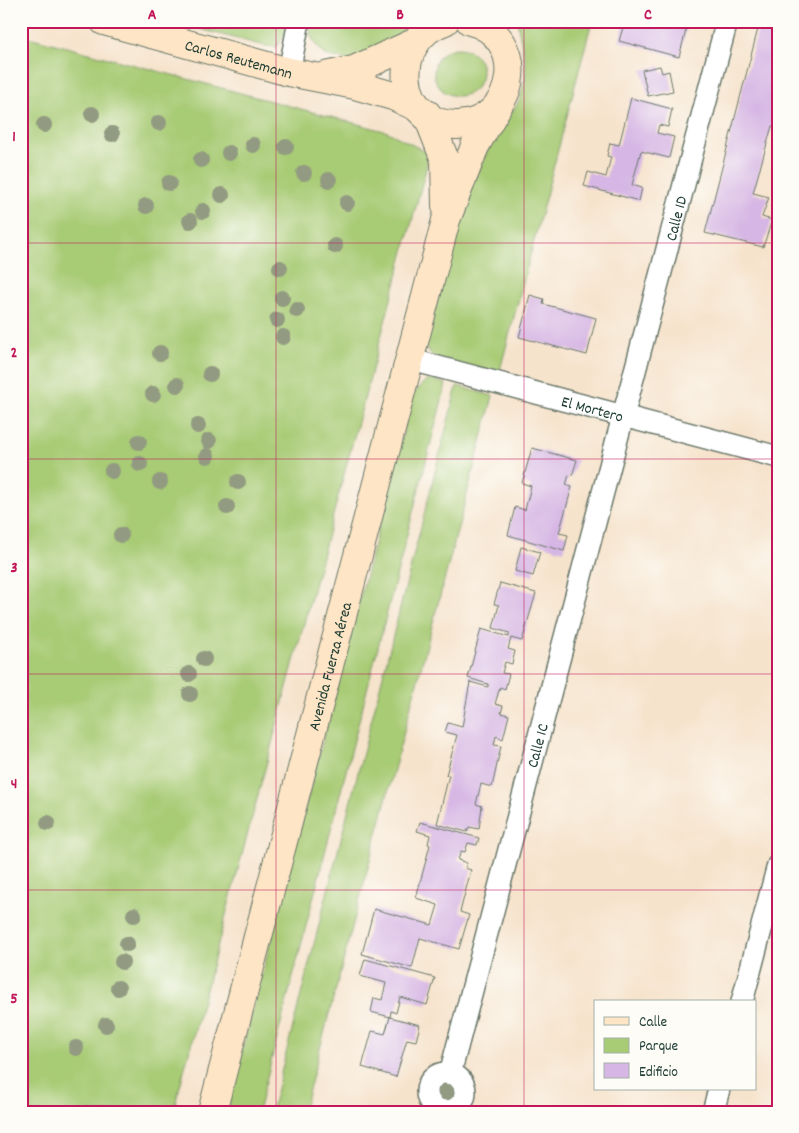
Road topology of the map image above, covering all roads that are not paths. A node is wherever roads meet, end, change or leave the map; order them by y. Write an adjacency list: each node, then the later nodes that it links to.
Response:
1 (104, 21): 9 (main road, Carlos Reutemann)
2 (299, 21): 9 (street)
3 (445, 21): 7 (main road)
4 (470, 21): 8 (main road)
5 (507, 21): 8 (main road)
6 (727, 21): 15 (street, Calle 1D)
7 (414, 43): 10 (main road, Carlos Reutemann); 12 (main road, Avenida Fuerza Aérea)
8 (507, 54): 11 (main road, Avenida Fuerza Aérea)
9 (289, 72): 10 (main road, Carlos Reutemann)
10 (318, 78): 12 (main road, Carlos Reutemann)
11 (499, 104): 12 (main road, Carlos Reutemann); 13 (main road, Avenida Fuerza Aérea)
12 (423, 111): 13 (main road, Avenida Fuerza Aérea)
13 (446, 220): 14 (main road, Avenida Fuerza Aérea)
14 (408, 359): 15 (street, El Mortero); 21 (main road, Avenida Fuerza Aérea)
15 (623, 416): 16 (street, El Mortero); 19 (street, Calle 1C)
16 (778, 457)
17 (778, 865): 18 (street)
18 (743, 1000)
19 (450, 1074)
20 (718, 1090): 22 (street)
21 (212, 1112)
22 (713, 1112)

